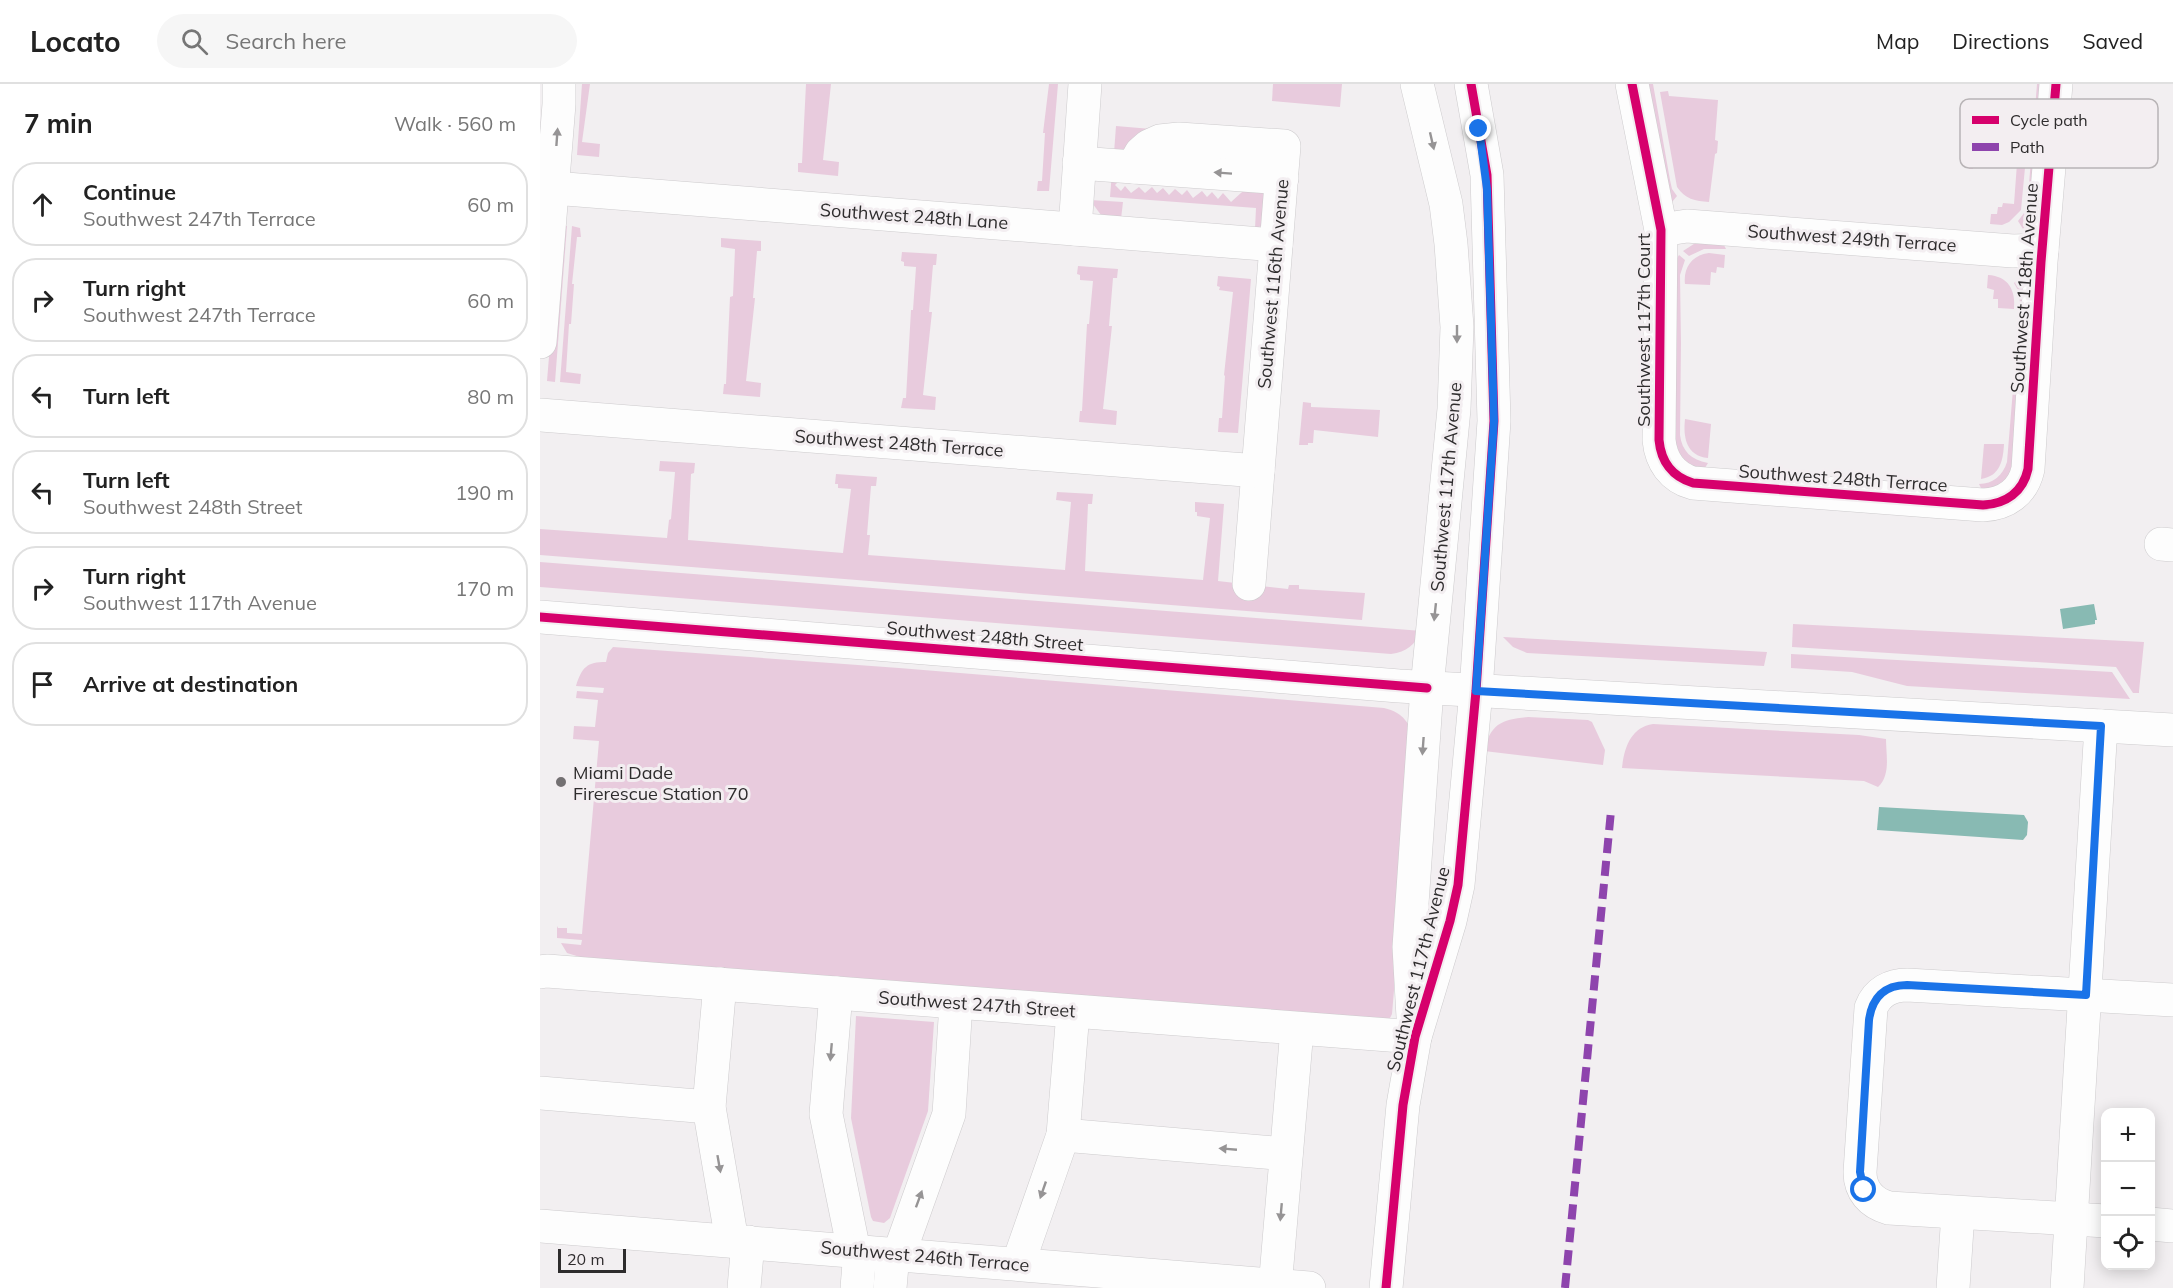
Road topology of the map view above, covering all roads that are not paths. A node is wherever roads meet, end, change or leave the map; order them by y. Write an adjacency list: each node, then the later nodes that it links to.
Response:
1 (559, 84): 11 (street, one-way to 1)
2 (1085, 84): 9 (street)
3 (1417, 84): 24 (street, Southwest 117th Avenue, one-way to 24)
4 (1453, 84): 12 (street)
5 (1471, 84): 12 (street, Southwest 117th Avenue)
6 (1632, 84): 14 (street, Southwest 117th Court)
7 (2056, 84): 8 (street, Southwest 118th Avenue)
8 (2055, 99)
9 (1079, 163): 13 (street); 15 (street, Southwest 116th Avenue)
10 (2049, 168): 16 (street, Southwest 118th Avenue)
11 (553, 188): 13 (street, Southwest 248th Lane); 17 (street)
12 (1487, 189): 25 (street, Southwest 117th Avenue)
13 (1075, 229): 15 (street, Southwest 248th Lane)
14 (1661, 230): 16 (street, Southwest 249th Terrace); 19 (street, Southwest 117th Court)
15 (1276, 245): 20 (street, Southwest 116th Avenue)
16 (2042, 250): 21 (street, Southwest 118th Avenue)
17 (540, 342)
18 (540, 415): 20 (street, Southwest 248th Terrace)
19 (1669, 468): 21 (street, Southwest 248th Terrace)
20 (1258, 471): 22 (street, Southwest 116th Avenue)
21 (2016, 492)
22 (1249, 584)
23 (540, 617): 24 (street, Southwest 248th Street)
24 (1427, 688): 25 (street, Southwest 248th Street); 36 (street, Southwest 117th Avenue, one-way to 36)
25 (1476, 691): 26 (street, Southwest 248th Street); 36 (street, Southwest 117th Avenue)
26 (2101, 726): 27 (street, Southwest 248th Street); 31 (street)
27 (2173, 730)
28 (540, 972): 29 (street, Southwest 247th Street)
29 (720, 984): 30 (street, Southwest 247th Street); 38 (street)
30 (836, 993): 33 (street, Southwest 247th Street); 48 (street, one-way to 48)
31 (2086, 995): 32 (street); 41 (street); 42 (street)
32 (2173, 1000)
33 (956, 1003): 34 (street, Southwest 247th Street); 49 (street, one-way to 33)
34 (1073, 1012): 35 (street, Southwest 247th Street); 39 (street)
35 (1297, 1029): 36 (street, Southwest 247th Street); 40 (street)
36 (1415, 1037): 56 (street, Southwest 117th Avenue)
37 (540, 1093): 38 (street)
38 (709, 1107): 47 (street, one-way to 47)
39 (1063, 1135): 40 (street, one-way to 39); 50 (street, one-way to 50)
40 (1286, 1154): 51 (street, one-way to 51)
41 (1958, 1213): 42 (street); 57 (street)
42 (2072, 1219): 43 (street); 58 (street)
43 (2101, 1221)
44 (2155, 1224): 46 (street)
45 (540, 1226): 47 (street, Southwest 246th Terrace)
46 (2173, 1226)
47 (740, 1241): 48 (street, Southwest 246th Terrace); 52 (street)
48 (857, 1251): 49 (street, Southwest 246th Terrace); 53 (street)
49 (896, 1254): 50 (street, Southwest 246th Terrace); 54 (street)
50 (1009, 1272): 51 (street, Southwest 246th Terrace)
51 (1275, 1287): 55 (street, Southwest 246th Terrace)
52 (744, 1288)
53 (857, 1288)
54 (890, 1288)
55 (1309, 1288)
56 (1386, 1288)
57 (1953, 1288)
58 (2067, 1288)

